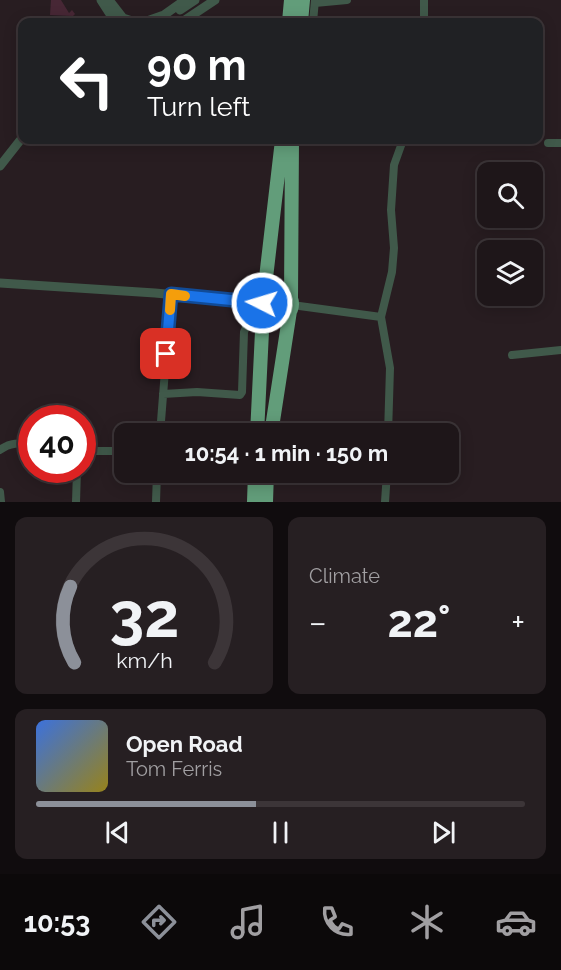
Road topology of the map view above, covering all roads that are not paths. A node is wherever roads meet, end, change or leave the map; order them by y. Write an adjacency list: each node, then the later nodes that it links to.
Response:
1 (101, 0): 10 (street)
2 (109, 0): 11 (street)
3 (185, 0): 12 (street)
4 (195, 0): 13 (street)
5 (215, 0): 14 (street)
6 (291, 0): 15 (highway)
7 (347, 0): 9 (street)
8 (424, 0): 18 (street)
9 (311, 1): 16 (highway); 17 (street)
10 (116, 18)
11 (123, 18)
12 (155, 18)
13 (166, 18)
14 (188, 18)
15 (289, 18)
16 (303, 18)
17 (313, 18)
18 (424, 18)
19 (18, 143): 25 (street)
20 (561, 143): 24 (street)
21 (282, 144): 28 (highway)
22 (292, 144): 29 (highway)
23 (402, 144): 30 (street)
24 (548, 144)
25 (0, 166)
26 (0, 283): 27 (street)
27 (171, 294): 28 (street); 33 (street)
28 (263, 304): 29 (highway); 29 (highway); 33 (street); 35 (highway)
29 (291, 305): 30 (street); 36 (highway)
30 (381, 317): 37 (street)
31 (561, 350): 32 (street)
32 (512, 355)
33 (163, 394): 34 (street)
34 (161, 423)
35 (258, 423)
36 (273, 423)
37 (388, 423)
38 (18, 443): 39 (street)
39 (0, 450)
40 (96, 451): 41 (street)
41 (114, 451)
42 (77, 483): 49 (street)
43 (157, 483): 50 (street)
44 (255, 483): 51 (highway)
45 (267, 483): 52 (highway)
46 (387, 483): 53 (street)
47 (0, 492): 48 (street)
48 (1, 502)
49 (76, 502)
50 (156, 502)
51 (254, 502)
52 (266, 502)
53 (386, 502)

